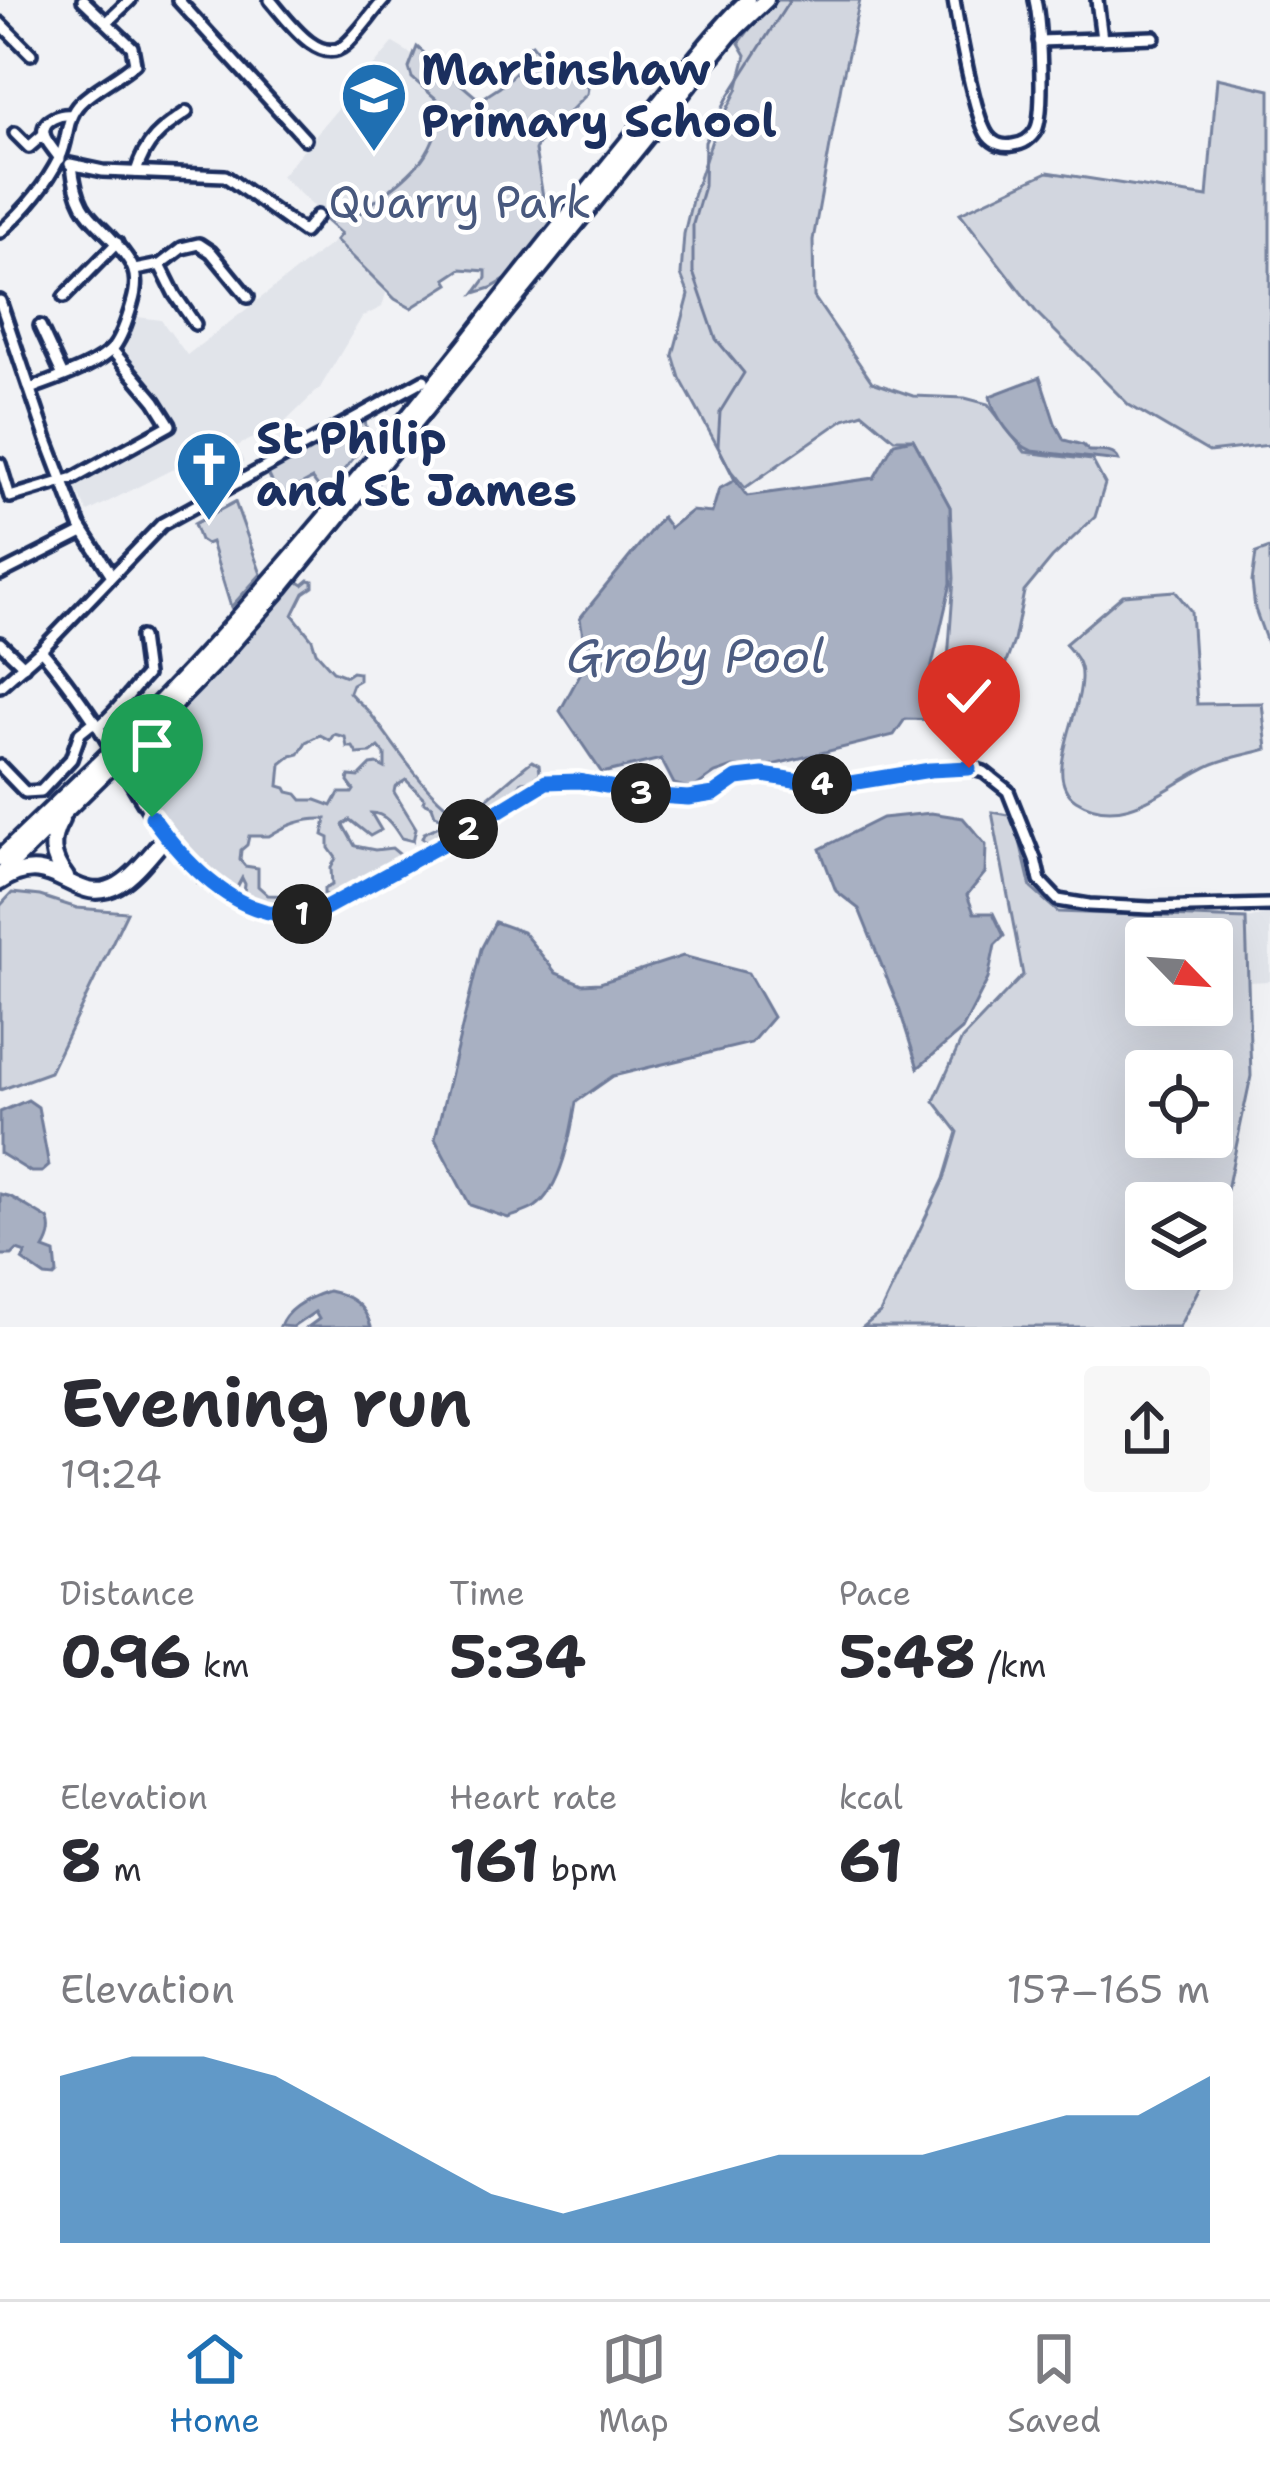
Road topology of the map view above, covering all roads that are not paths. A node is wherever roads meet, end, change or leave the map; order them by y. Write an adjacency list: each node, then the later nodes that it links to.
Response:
1 (83, 0): 11 (street)
2 (130, 0): 11 (street)
3 (178, 0): 21 (street)
4 (270, 0): 5 (street)
5 (384, 0)
6 (748, 0): 35 (highway)
7 (766, 0): 52 (highway)
8 (954, 0): 15 (street)
9 (1035, 0): 15 (street)
10 (1097, 0): 14 (street)
11 (107, 22): 17 (street)
12 (0, 23): 16 (street)
13 (1154, 37): 14 (street)
14 (1102, 39): 15 (street)
15 (1039, 41)
16 (31, 54)
17 (71, 115): 20 (street); 22 (street)
18 (185, 118): 24 (street)
19 (14, 133): 20 (street)
20 (44, 134): 22 (street)
21 (305, 139)
22 (60, 158): 23 (street); 26 (street)
23 (73, 165): 24 (street); 27 (street)
24 (136, 172): 25 (street)
25 (317, 216)
26 (0, 232)
27 (117, 243): 29 (street); 30 (street)
28 (160, 265): 29 (street); 31 (street); 33 (street)
29 (135, 270): 36 (street)
30 (64, 297)
31 (248, 297)
32 (0, 302): 39 (street)
33 (195, 324)
34 (47, 332): 37 (street)
35 (472, 337): 38 (highway); 52 (highway)
36 (112, 350): 37 (street); 41 (street)
37 (63, 376): 39 (street)
38 (424, 380): 45 (street)
39 (30, 389): 41 (street)
40 (0, 464): 42 (street)
41 (63, 482): 42 (street); 43 (street)
42 (5, 499)
43 (83, 532): 44 (street); 45 (street)
44 (0, 574)
45 (111, 574): 48 (street)
46 (144, 641): 51 (street)
47 (0, 643): 49 (street)
48 (41, 650): 49 (street); 51 (street)
49 (24, 666): 50 (street)
50 (0, 686)
51 (96, 724): 53 (street); 56 (street)
52 (131, 740): 54 (highway, bridge)
53 (5, 765)
54 (100, 770): 55 (highway); 57 (highway)
55 (73, 802): 58 (highway); 59 (highway)
56 (166, 837): 59 (highway); 60 (street)
57 (0, 858)
58 (0, 878): 59 (highway)
59 (69, 880)
60 (1270, 905)

